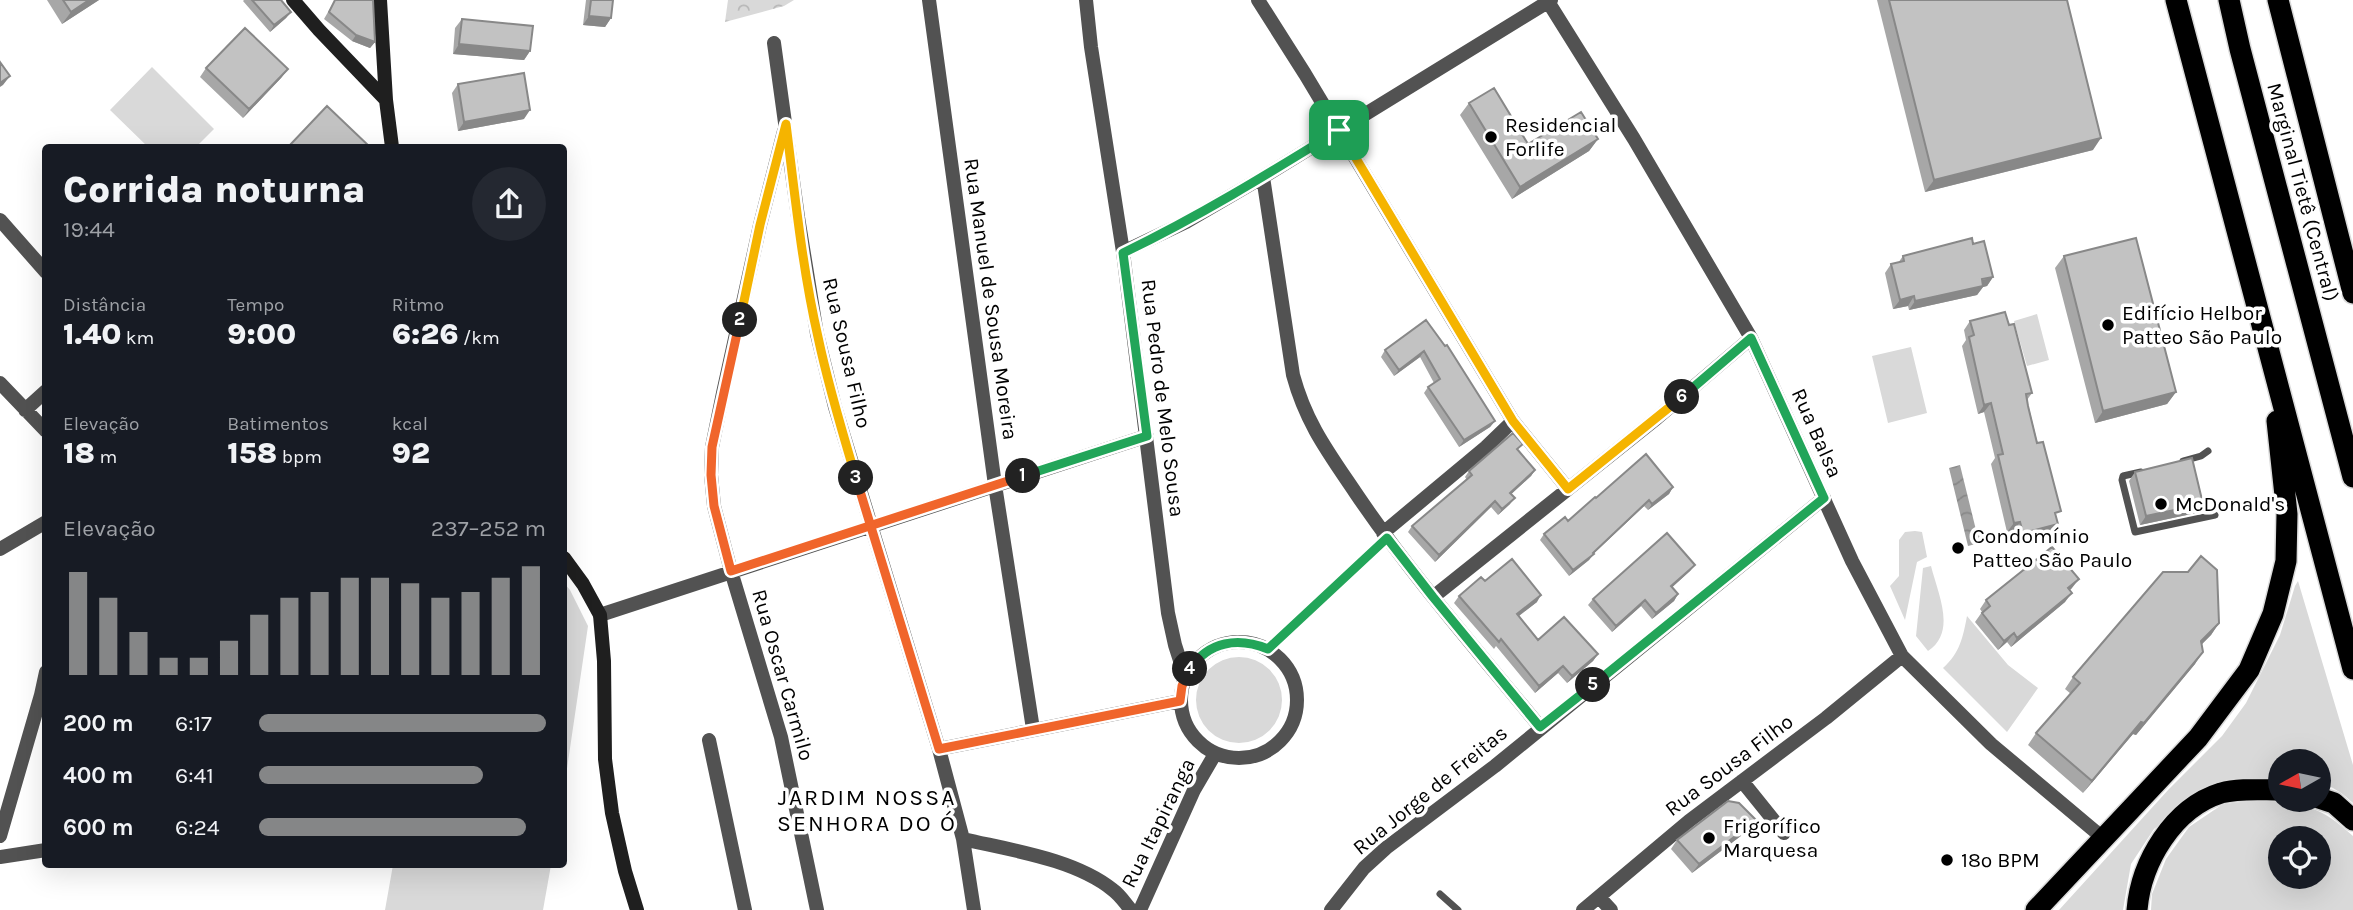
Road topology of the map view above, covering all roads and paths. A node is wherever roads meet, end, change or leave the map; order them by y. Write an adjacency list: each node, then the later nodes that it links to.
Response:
1 (293, 0): 13 (main road)
2 (380, 0): 13 (main road)
3 (929, 0): 34 (street, Rua Manuel de Sousa Moreira)
4 (1086, 0): 19 (street, Rua Pedro de Melo Sousa)
5 (1258, 0): 15 (street)
6 (2176, 0): 24 (highway)
7 (2221, 0): 12 (highway)
8 (2229, 0): 12 (highway, Marginal Tietê (Central))
9 (2278, 0): 21 (highway)
10 (1549, 1): 15 (street); 22 (street, Rua Balsa)
11 (774, 43): 14 (street, Rua Sousa Filho)
12 (2239, 49): 33 (highway, Marginal Tietê (Central))
13 (386, 100): 16 (main road)
14 (786, 124): 39 (street, Rua Sousa Filho); 43 (street, Rua Oscar Carmilo)
15 (1339, 130): 17 (street); 27 (street)
16 (392, 144)
17 (1263, 177): 19 (street); 40 (street)
18 (0, 220): 20 (street)
19 (1123, 253): 29 (street, Rua Pedro de Melo Sousa)
20 (42, 267)
21 (2353, 293)
22 (1751, 338): 35 (street); 36 (street, Rua Balsa)
23 (0, 383): 26 (street)
24 (2280, 392): 48 (highway); 63 (highway)
25 (42, 395): 26 (street)
26 (25, 410): 28 (street)
27 (1513, 421): 35 (street); 40 (street)
28 (42, 426)
29 (1147, 436): 34 (street); 49 (street, Rua Pedro de Melo Sousa)
30 (2208, 452): 31 (lane)
31 (2176, 463)
32 (2151, 469): 37 (lane)
33 (2353, 477)
34 (995, 485): 39 (street); 53 (street, Rua Manuel de Sousa Moreira)
35 (1568, 489): 44 (street)
36 (1824, 498): 47 (street, Rua Balsa); 52 (street, Rua Jorge de Freitas)
37 (2215, 515)
38 (42, 524): 41 (street)
39 (871, 526): 43 (street); 55 (street, Rua Sousa Filho)
40 (1385, 535): 44 (street); 46 (lane)
41 (0, 549)
42 (567, 562): 45 (main road)
43 (731, 571): 45 (street); 71 (street, Rua Oscar Carmilo)
44 (1433, 597): 52 (street)
45 (600, 615): 69 (main road)
46 (1268, 649): 49 (street); 56 (street)
47 (1902, 656): 57 (street, Rua Sousa Filho); 63 (street, Rua Balsa)
48 (2353, 669)
49 (1185, 676): 51 (street)
50 (42, 690): 62 (street)
51 (1180, 701): 53 (street); 56 (street)
52 (1540, 727): 75 (street, Rua Jorge de Freitas)
53 (1032, 729): 55 (street)
54 (709, 740): 70 (street)
55 (939, 749): 64 (street, Rua Sousa Filho)
56 (1215, 754): 74 (street, Rua Itapiranga)
57 (1742, 781): 61 (street); 68 (street, Rua Sousa Filho)
58 (2268, 790): 80 (highway)
59 (2331, 802): 60 (highway)
60 (2353, 820)
61 (1784, 833)
62 (0, 836)
63 (2103, 838): 79 (highway)
64 (963, 839): 72 (street, Rua Sousa Filho); 73 (street)
65 (42, 851): 66 (street)
66 (0, 857)
67 (1440, 894): 76 (lane)
68 (1599, 897): 77 (street, Rua Sousa Filho); 78 (street)
69 (637, 910)
70 (745, 910)
71 (817, 910)
72 (974, 910)
73 (1131, 910)
74 (1140, 910)
75 (1331, 910)
76 (1458, 910)
77 (1583, 910)
78 (1611, 910)
79 (2036, 910)
80 (2137, 910)

